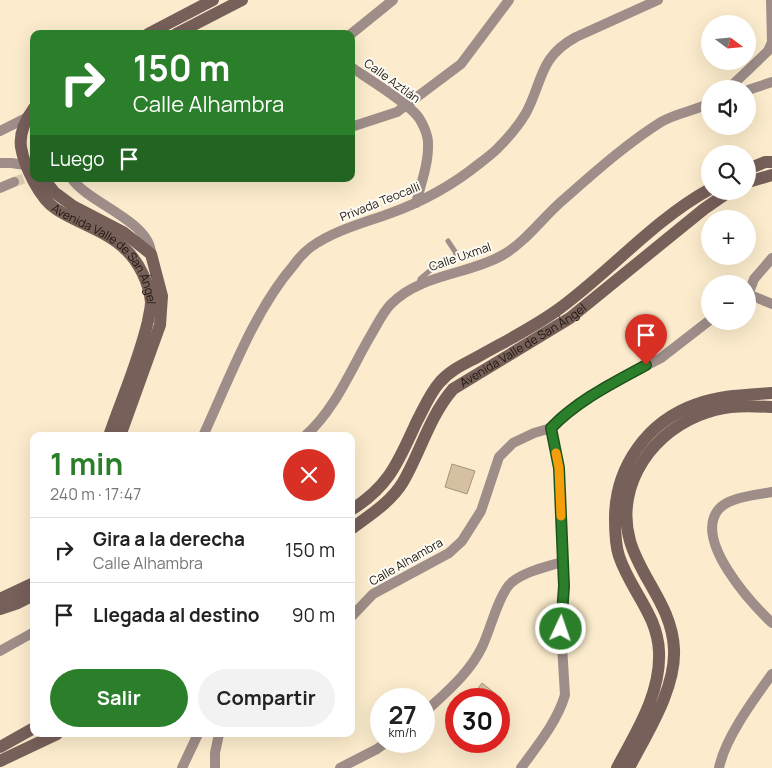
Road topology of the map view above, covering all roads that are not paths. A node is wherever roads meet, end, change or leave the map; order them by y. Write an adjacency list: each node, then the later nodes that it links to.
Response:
1 (242, 0): 6 (street)
2 (393, 0): 9 (street)
3 (509, 0): 14 (street)
4 (658, 0): 35 (street, Privada Teocalli)
5 (772, 0): 11 (street)
6 (216, 4): 7 (street); 8 (street)
7 (157, 30)
8 (181, 30)
9 (355, 31)
10 (355, 70): 14 (street, Calle Aztlán)
11 (737, 80)
12 (772, 82): 13 (street)
13 (756, 87)
14 (406, 105): 18 (street); 35 (street, Calle Aztlán)
15 (701, 106): 44 (street, Calle Uxmal)
16 (30, 113): 19 (street)
17 (30, 119): 20 (street, Avenida Valle de San Ángel)
18 (355, 126)
19 (0, 131)
20 (28, 133): 23 (street, Avenida Valle de San Ángel)
21 (772, 162): 24 (street)
22 (0, 163): 23 (street)
23 (26, 165): 25 (street, Avenida Valle de San Ángel)
24 (756, 166)
25 (30, 174)
26 (772, 175): 27 (street)
27 (756, 180)
28 (14, 182): 32 (street)
29 (34, 182): 45 (street, Avenida Valle de San Ángel)
30 (46, 182): 41 (street, Avenida Valle de San Ángel)
31 (75, 182): 41 (street)
32 (0, 188)
33 (701, 195): 36 (street, Avenida Valle de San Ángel)
34 (717, 200): 39 (street, Avenida Valle de San Ángel)
35 (416, 203): 54 (street, Privada Teocalli)
36 (654, 229): 37 (street, Avenida Valle de San Ángel); 39 (street)
37 (642, 238): 40 (street); 57 (street, Avenida Valle de San Ángel)
38 (448, 241): 44 (lane)
39 (663, 242): 40 (street, Avenida Valle de San Ángel)
40 (650, 252): 58 (street, Avenida Valle de San Ángel)
41 (151, 254): 45 (street, Avenida Valle de San Ángel)
42 (772, 258): 43 (street)
43 (756, 277)
44 (418, 284): 55 (street, Calle Uxmal)
45 (153, 285): 52 (street, Avenida Valle de San Ángel); 53 (street, Avenida Valle de San Ángel)
46 (756, 297): 47 (street)
47 (772, 304)
48 (701, 327): 51 (street, Calle Alhambra)
49 (772, 393): 81 (street)
50 (772, 407): 82 (street)
51 (551, 428): 59 (street); 64 (street, Calle Alhambra)
52 (110, 432)
53 (121, 432)
54 (205, 432)
55 (307, 432)
56 (772, 492): 65 (street)
57 (355, 507)
58 (355, 526)
59 (562, 562): 69 (street); 80 (street)
60 (30, 584): 62 (street)
61 (30, 597): 63 (street)
62 (0, 599)
63 (0, 609)
64 (355, 613)
65 (772, 623)
66 (30, 634): 67 (street)
67 (0, 651)
68 (772, 674): 83 (street)
69 (435, 702)
70 (30, 730): 74 (street)
71 (50, 737): 76 (street)
72 (197, 737): 77 (street)
73 (218, 737): 78 (street)
74 (0, 747)
75 (370, 753): 79 (street)
76 (0, 762)
77 (182, 768)
78 (215, 768)
79 (340, 768)
80 (521, 768)
81 (617, 768)
82 (630, 768)
83 (719, 768)

